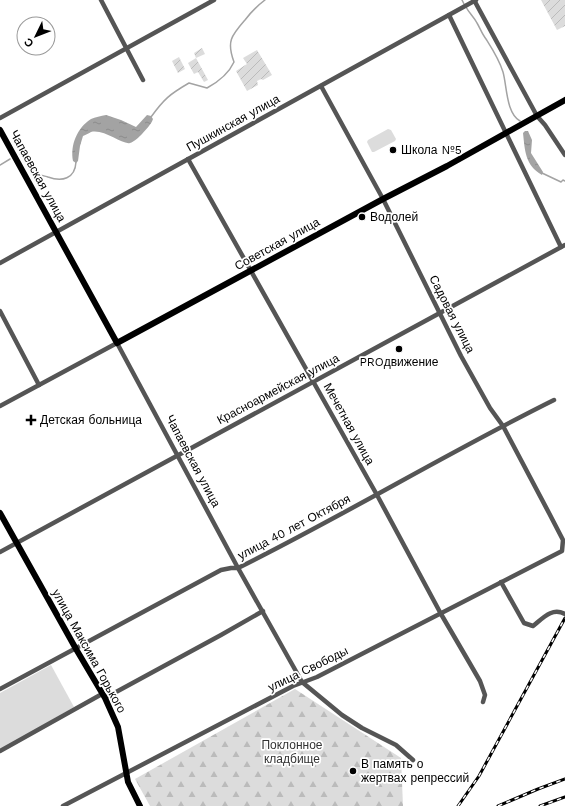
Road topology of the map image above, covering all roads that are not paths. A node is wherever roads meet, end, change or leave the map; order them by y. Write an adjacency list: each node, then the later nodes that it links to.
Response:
1 (101, 0): 5 (street)
2 (214, 0): 5 (street)
3 (475, 0): 4 (street, Пушкинская улица); 9 (street)
4 (448, 15): 7 (street, Пушкинская улица); 12 (street)
5 (127, 49): 6 (street); 10 (street)
6 (144, 80)
7 (321, 86): 14 (street, Пушкинская улица); 15 (street, Садовая улица)
8 (565, 100): 9 (main road, Советская улица)
9 (537, 116): 12 (main road, Советская улица); 13 (street)
10 (0, 118)
11 (0, 130): 16 (main road, Чапаевская улица)
12 (505, 133): 15 (main road, Советская улица); 17 (street)
13 (565, 155)
14 (188, 159): 16 (street, Пушкинская улица); 19 (street, Мечетная улица)
15 (383, 199): 19 (main road, Советская улица); 21 (street, Садовая улица)
16 (56, 231): 18 (street, Пушкинская улица); 22 (main road, Чапаевская улица)
17 (563, 246): 21 (street, Красноармейская улица)
18 (0, 263)
19 (252, 270): 22 (main road, Советская улица); 23 (street, Мечетная улица)
20 (0, 311): 24 (street)
21 (439, 313): 23 (street, Красноармейская улица); 27 (street, Садовая улица)
22 (117, 343): 24 (street, Советская улица); 28 (street, Чапаевская улица)
23 (314, 381): 28 (street, Красноармейская улица); 29 (street, Мечетная улица)
24 (39, 385): 26 (street, Советская улица)
25 (554, 400): 27 (street, улица 40 лет Октября)
26 (0, 406)
27 (503, 426): 29 (street, улица 40 лет Октября); 32 (street, Садовая улица)
28 (177, 455): 31 (street, Красноармейская улица); 34 (street, Чапаевская улица)
29 (377, 495): 34 (street, улица 40 лет Октября); 37 (street, Мечетная улица)
30 (0, 513): 31 (main road, улица Максима Горького)
31 (17, 543): 33 (street, Красноармейская улица); 39 (main road, улица Максима Горького)
32 (562, 551): 35 (street, улица Свободы)
33 (0, 552)
34 (238, 568): 36 (street, Чапаевская улица); 39 (street, улица 40 лет Октября)
35 (501, 582): 37 (street, улица Свободы); 38 (street)
36 (263, 611): 40 (street, Чапаевская улица); 42 (street)
37 (440, 614): 40 (street, улица Свободы); 43 (street, Мечетная улица)
38 (565, 614)
39 (76, 649): 41 (street, улица 40 лет Октября); 42 (main road, улица Максима Горького)
40 (302, 682): 45 (street, Чапаевская улица); 46 (street, улица Свободы)
41 (0, 689)
42 (103, 696): 44 (street); 46 (main road, улица Максима Горького)
43 (483, 702)
44 (0, 752)
45 (413, 760)
46 (126, 772): 47 (street, улица Свободы); 48 (main road, улица Максима Горького)
47 (63, 806)
48 (140, 806)

